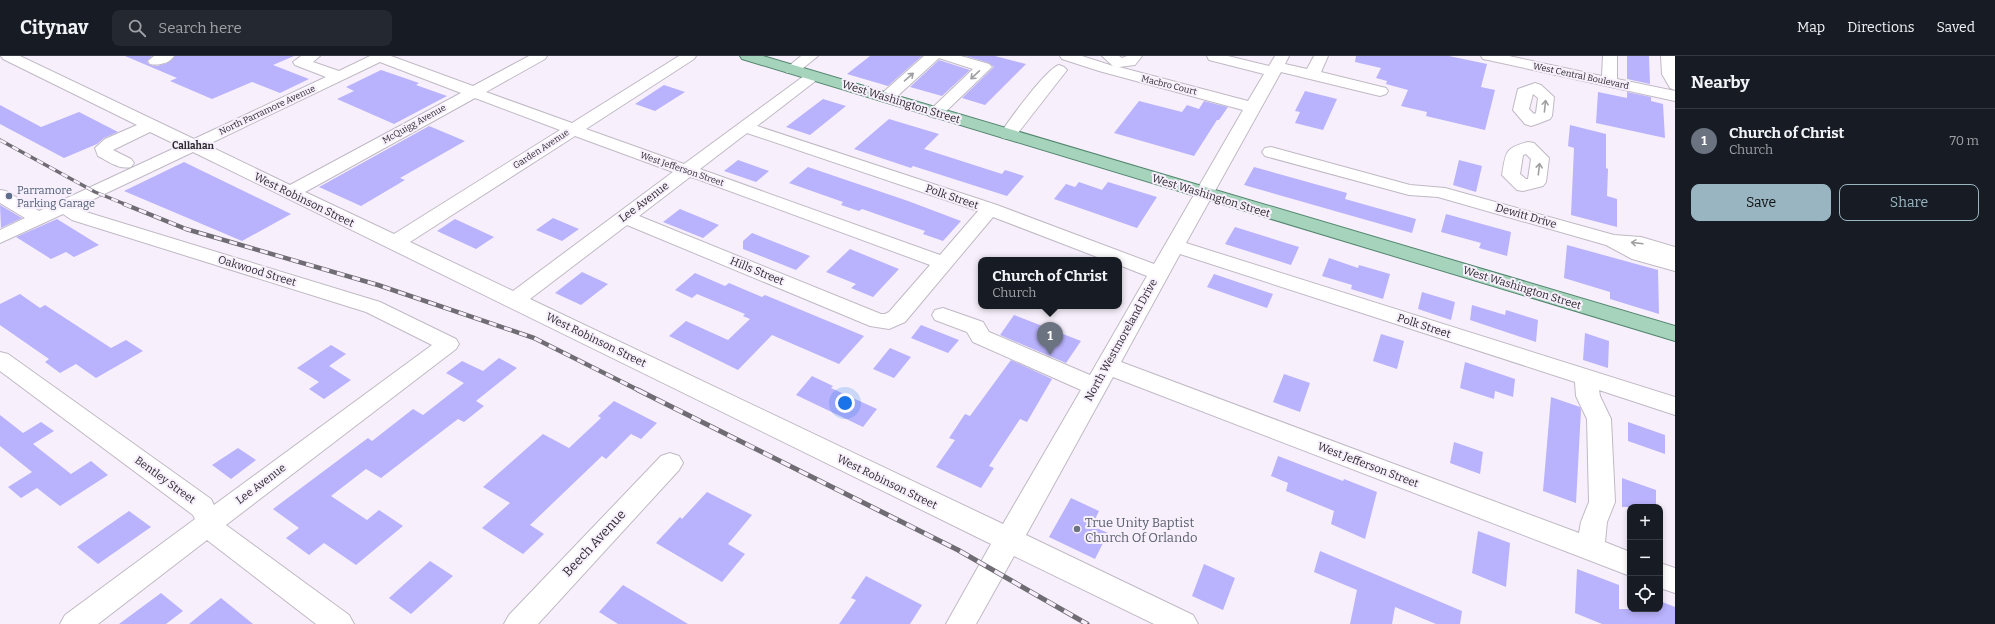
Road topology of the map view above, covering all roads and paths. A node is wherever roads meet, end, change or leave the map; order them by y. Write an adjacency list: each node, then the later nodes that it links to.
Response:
1 (8, 56): 33 (street, West Robinson Street)
2 (313, 56): 23 (street)
3 (379, 56): 23 (street, North Parramore Avenue); 28 (street, West Jefferson Street)
4 (540, 56): 28 (street, McQuigg Avenue)
5 (689, 56): 35 (street, Garden Avenue)
6 (811, 56): 20 (street)
7 (933, 56): 30 (street, one-way to 7)
8 (946, 56): 32 (street, one-way to 32)
9 (1067, 56): 17 (street, Macbro Court)
10 (1135, 56): 17 (street)
11 (1321, 56): 22 (street)
12 (1488, 56): 18 (street, West Central Boulevard)
13 (1610, 56): 25 (street)
14 (1668, 56): 26 (street)
15 (753, 57): 20 (main road, West Washington Street)
16 (1214, 57): 19 (street)
17 (1114, 63): 31 (street, Macbro Court)
18 (1534, 63): 25 (street, West Central Boulevard); 48 (street)
19 (1277, 65): 22 (street); 31 (street, North Westmoreland Drive)
20 (792, 70): 24 (main road, West Washington Street)
21 (1059, 70): 36 (street)
22 (1312, 75): 27 (street)
23 (339, 76): 37 (street, North Parramore Avenue)
24 (813, 76): 30 (main road, West Washington Street); 34 (street, Lee Avenue)
25 (1609, 82): 29 (street, West Central Boulevard)
26 (1675, 85)
27 (1380, 91)
28 (474, 92): 35 (street, West Jefferson Street); 43 (street, McQuigg Avenue)
29 (1675, 96)
30 (886, 98): 32 (main road, West Washington Street)
31 (1252, 107): 44 (street, North Westmoreland Drive)
32 (935, 112): 36 (main road, West Washington Street)
33 (151, 125): 37 (street, West Robinson Street); 39 (street)
34 (744, 127): 41 (street, Lee Avenue); 47 (street, Polk Street)
35 (572, 129): 41 (street, West Jefferson Street); 53 (street, Garden Avenue)
36 (1008, 134): 44 (main road, West Washington Street)
37 (193, 145): 43 (street, West Robinson Street); 46 (street, North Parramore Avenue)
38 (1271, 152): 42 (street, Dewitt Drive)
39 (124, 163)
40 (1377, 169): 42 (street, Dewitt Drive)
41 (687, 170): 49 (street, Lee Avenue); 58 (street, West Jefferson Street)
42 (1439, 192): 48 (street, Dewitt Drive)
43 (290, 193): 53 (street, West Robinson Street)
44 (1205, 194): 54 (street, North Westmoreland Drive); 63 (main road, West Washington Street)
45 (0, 195): 50 (street)
46 (63, 207): 50 (street, North Parramore Avenue); 64 (street, Oakwood Street)
47 (990, 209): 56 (street, Polk Street); 58 (street)
48 (1520, 214): 52 (street, Dewitt Drive)
49 (625, 217): 58 (street, Hills Street); 61 (street, Lee Avenue)
50 (39, 219): 51 (street, North Parramore Avenue)
51 (0, 238)
52 (1613, 241): 55 (street, Dewitt Drive, one-way to 52); 59 (street, Dewitt Drive)
53 (394, 244): 61 (street, West Robinson Street)
54 (1174, 246): 60 (street, North Westmoreland Drive); 67 (street, Polk Street)
55 (1675, 253)
56 (1116, 257)
57 (1122, 259): 60 (street, Polk Street)
58 (943, 263)
59 (1675, 265)
60 (1158, 273): 66 (street, North Westmoreland Drive)
61 (514, 300): 71 (street, West Robinson Street)
62 (943, 314): 66 (street, West Jefferson Street)
63 (1675, 334)
64 (448, 344): 70 (street, Lee Avenue)
65 (0, 360): 70 (street, Bentley Street)
66 (1101, 377): 71 (street, North Westmoreland Drive); 72 (street, West Jefferson Street)
67 (1586, 377): 68 (street, Polk Street); 72 (street)
68 (1675, 406)
69 (670, 463): 78 (street, Beech Avenue)
70 (211, 522): 76 (street, Lee Avenue); 77 (street, Bentley Street)
71 (1008, 540): 79 (street, North Westmoreland Drive); 80 (street, West Robinson Street)
72 (1590, 549): 73 (street, West Jefferson Street)
73 (1627, 563)
74 (1662, 576): 75 (street)
75 (1675, 581)
76 (75, 624)
77 (340, 624)
78 (519, 624)
79 (961, 624)
80 (1183, 624)

